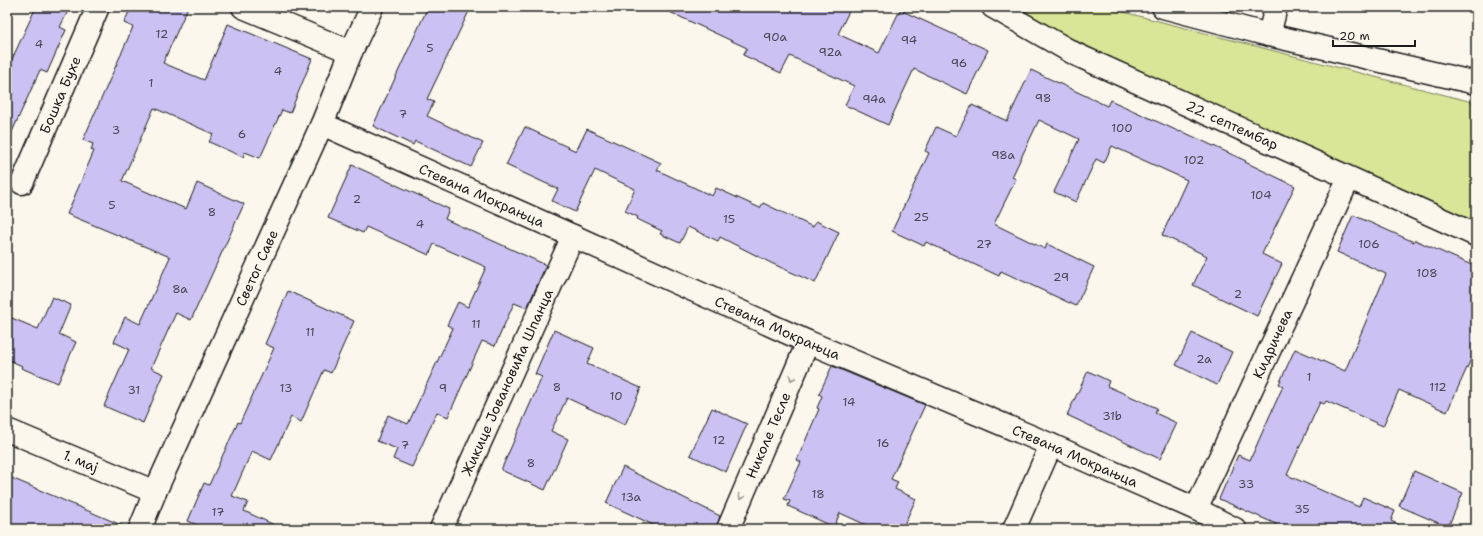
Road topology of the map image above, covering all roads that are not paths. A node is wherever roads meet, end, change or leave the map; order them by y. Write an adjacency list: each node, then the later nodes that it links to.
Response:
1 (98, 7): 12 (street, Бошка Бухе)
2 (243, 7): 8 (street)
3 (372, 7): 8 (street, Светог Саве)
4 (993, 7): 11 (street, 22. септембар)
5 (1163, 7): 7 (street)
6 (1276, 7): 7 (street)
7 (1270, 35): 9 (street)
8 (351, 52): 10 (street, Светог Саве)
9 (1476, 83)
10 (322, 124): 14 (street, Стевана Мокрањца); 18 (street, Светог Саве)
11 (1349, 178): 13 (street, 22. септембар); 19 (street, Кидричева)
12 (22, 183)
13 (1476, 234)
14 (573, 236): 15 (street, Стевана Мокрањца); 21 (street, Жикице Јовановића Шпанца)
15 (808, 342): 17 (street, Стевана Мокрањца); 22 (street, Николе Тесле, one-way to 22)
16 (7, 430): 18 (street, 1. мај)
17 (1051, 445): 19 (street, Стевана Мокрањца); 23 (street)
18 (155, 492): 20 (street, Светог Саве)
19 (1196, 509): 24 (street, Стевана Мокрањца)
20 (140, 529)
21 (441, 529)
22 (728, 529)
23 (1014, 529)
24 (1235, 529)

